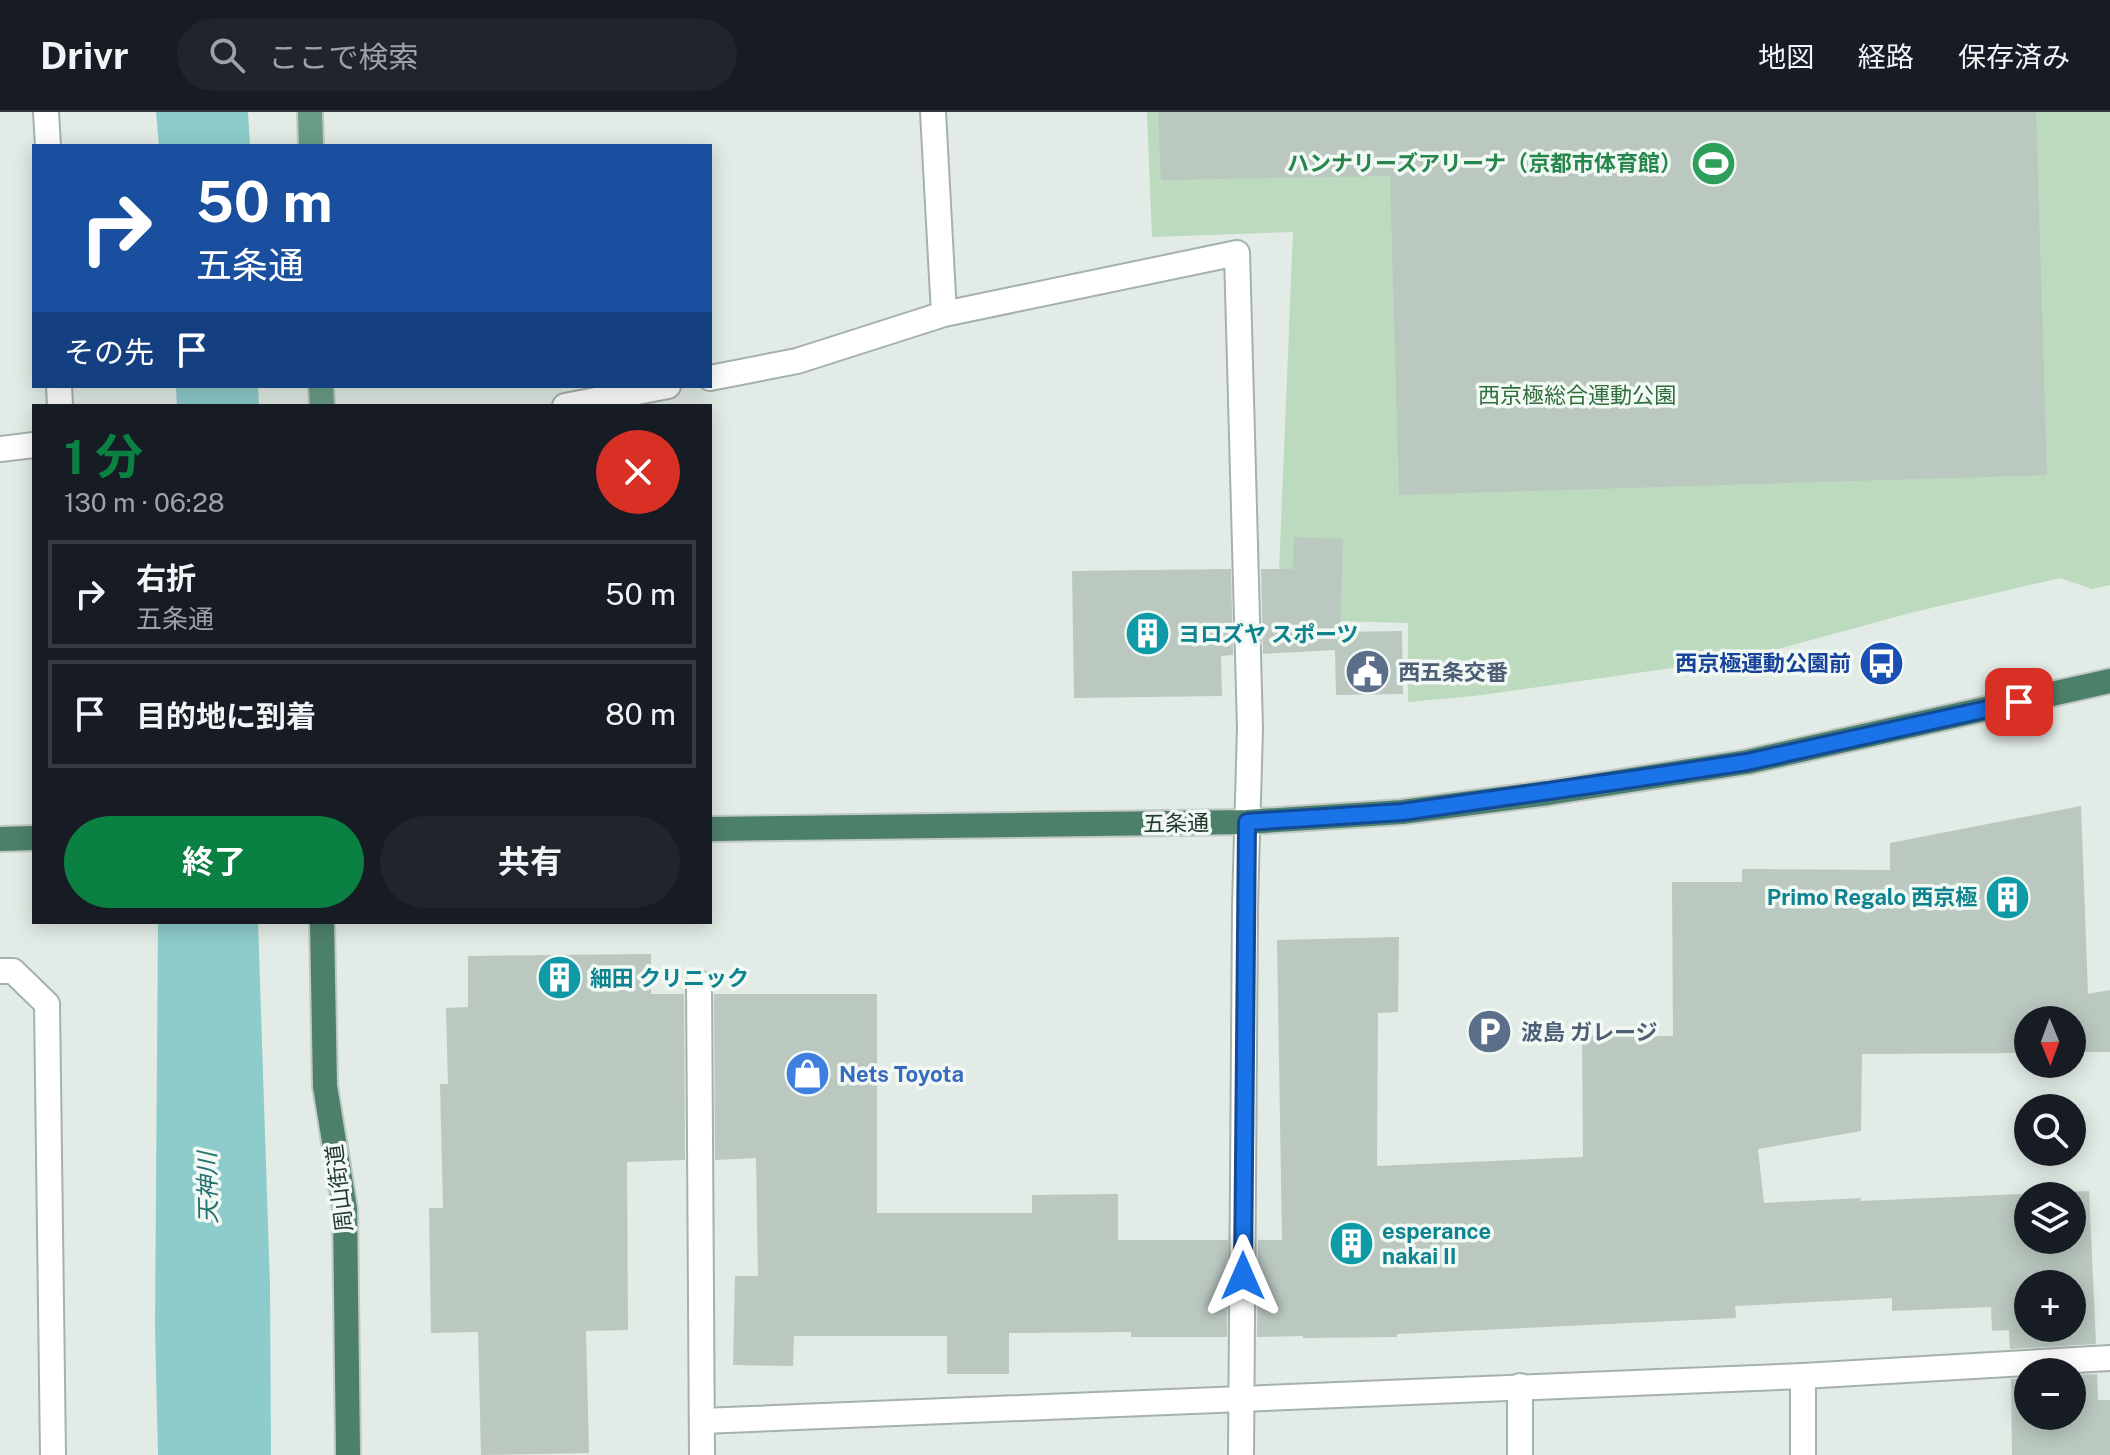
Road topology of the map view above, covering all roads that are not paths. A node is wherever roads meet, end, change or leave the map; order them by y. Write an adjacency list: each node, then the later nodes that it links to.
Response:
1 (46, 112): 4 (street)
2 (310, 112): 5 (main road)
3 (933, 112): 6 (street)
4 (48, 144)
5 (311, 144)
6 (944, 314): 7 (street); 13 (street)
7 (712, 378)
8 (658, 388): 9 (street)
9 (575, 404)
10 (32, 445): 11 (street)
11 (0, 449)
12 (2110, 681): 13 (highway, 五条通)
13 (1247, 822): 14 (highway, 五条通); 23 (street)
14 (712, 829)
15 (32, 838): 16 (highway)
16 (0, 839)
17 (322, 924): 26 (highway, 周山街道)
18 (0, 971): 25 (street)
19 (699, 983): 24 (street)
20 (2110, 1358): 21 (street)
21 (1803, 1376): 22 (street); 30 (street)
22 (1520, 1386): 23 (street); 29 (street)
23 (1242, 1399): 24 (street); 28 (street)
24 (702, 1421): 27 (street)
25 (53, 1455)
26 (348, 1455)
27 (702, 1455)
28 (1241, 1455)
29 (1520, 1455)
30 (1803, 1455)

